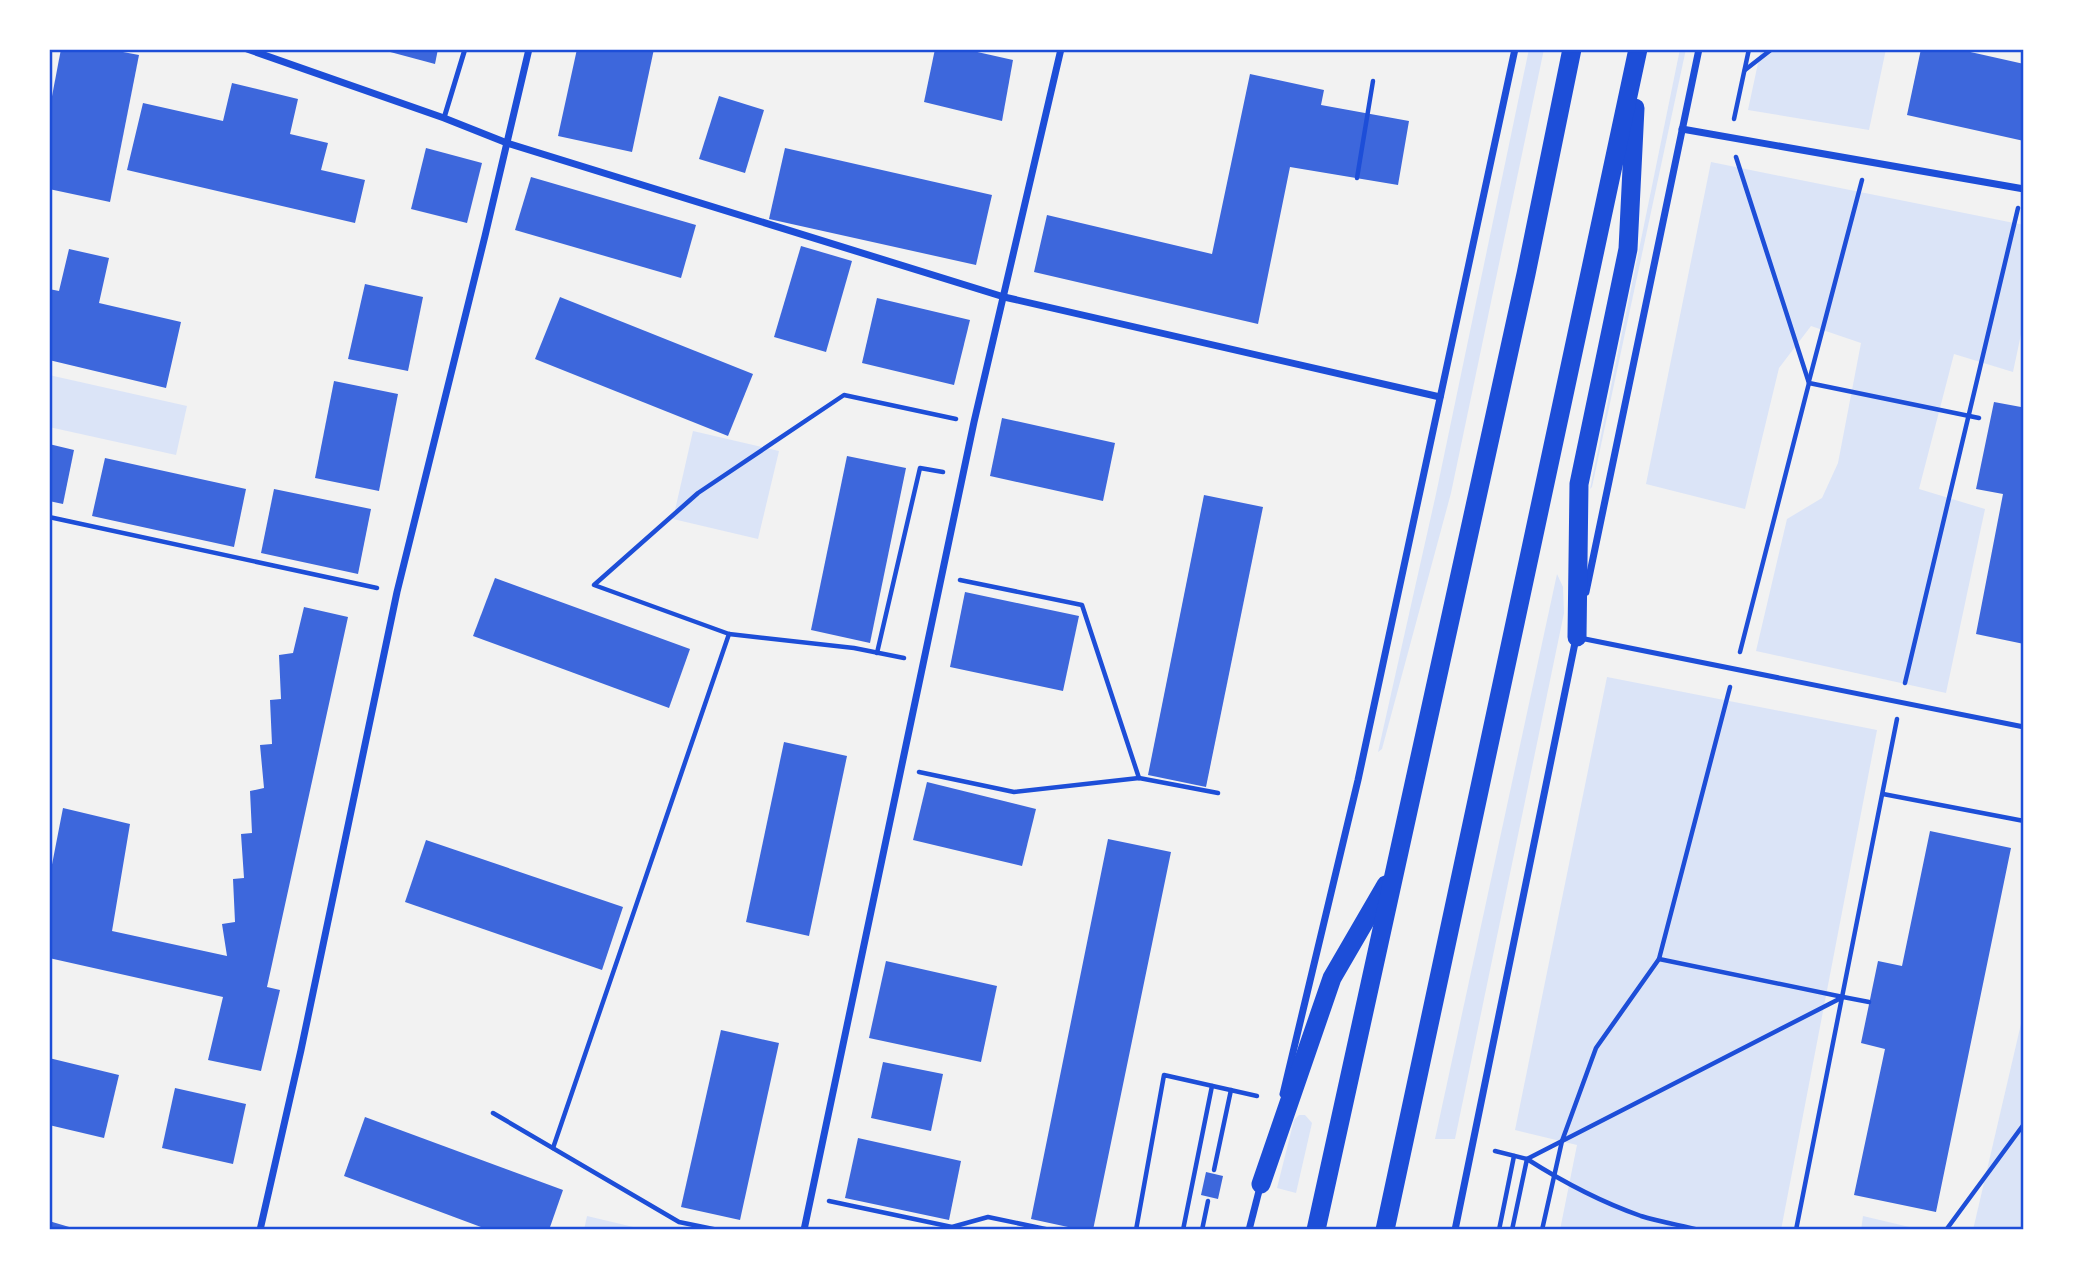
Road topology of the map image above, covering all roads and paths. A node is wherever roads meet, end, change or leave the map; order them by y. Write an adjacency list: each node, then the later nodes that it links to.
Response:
1 (247, 49): 13 (street)
2 (465, 49): 13 (lane)
3 (528, 49): 16 (street)
4 (1061, 49): 20 (street)
5 (1515, 49): 22 (street)
6 (1572, 49): 42 (highway)
7 (1699, 49): 14 (street)
8 (1749, 49): 11 (path)
9 (1772, 49): 11 (path)
10 (1638, 50): 31 (highway); 70 (highway)
11 (1744, 72): 15 (path)
12 (1373, 81): 18 (path)
13 (444, 118): 16 (street)
14 (1682, 129): 15 (street); 31 (street)
15 (1729, 138): 17 (street); 21 (path)
16 (507, 143): 20 (street); 29 (street)
17 (1866, 162): 19 (street); 21 (path)
18 (1357, 178)
19 (2023, 189): 23 (path)
20 (1003, 297): 22 (street); 25 (street)
21 (1809, 383): 23 (path); 34 (path)
22 (1440, 397): 58 (street)
23 (1968, 416): 24 (path); 35 (path)
24 (1979, 418)
25 (974, 422): 26 (street); 30 (path)
26 (964, 476): 28 (street); 32 (path)
27 (49, 517): 29 (path)
28 (943, 577): 33 (street); 38 (path)
29 (397, 592): 61 (street)
30 (729, 634): 32 (path); 52 (path)
31 (1577, 637): 34 (lane); 71 (street)
32 (877, 653): 33 (path)
33 (924, 662): 37 (street)
34 (1735, 670): 35 (lane); 43 (path)
35 (1900, 702): 36 (lane); 40 (path)
36 (2024, 727)
37 (901, 768): 38 (path); 59 (street)
38 (1139, 778): 39 (path)
39 (1218, 793)
40 (1883, 794): 41 (path); 44 (path)
41 (2024, 821)
42 (1395, 869): 58 (highway); 69 (highway)
43 (1659, 959): 44 (path); 51 (path)
44 (1843, 998): 45 (path); 51 (path); 76 (path)
45 (1870, 1003)
46 (1212, 1086): 47 (path); 65 (path); 66 (path)
47 (1231, 1090): 48 (path); 56 (path)
48 (1257, 1096)
49 (493, 1113): 52 (path)
50 (2024, 1124): 77 (path)
51 (1562, 1142): 55 (path); 57 (path)
52 (552, 1148): 62 (path)
53 (1495, 1151): 54 (path)
54 (1514, 1156): 55 (path); 72 (path)
55 (1527, 1159): 57 (path); 73 (path)
56 (1214, 1170)
57 (1554, 1176): 74 (path); 75 (path)
58 (1261, 1184): 68 (street)
59 (811, 1197): 63 (street); 64 (path)
60 (1208, 1201): 67 (path)
61 (260, 1230)
62 (718, 1230)
63 (804, 1230)
64 (1049, 1230)
65 (1136, 1230)
66 (1183, 1230)
67 (1202, 1230)
68 (1249, 1230)
69 (1316, 1230)
70 (1385, 1230)
71 (1455, 1230)
72 (1499, 1230)
73 (1512, 1230)
74 (1542, 1230)
75 (1700, 1230)
76 (1797, 1230)
77 (1946, 1230)

